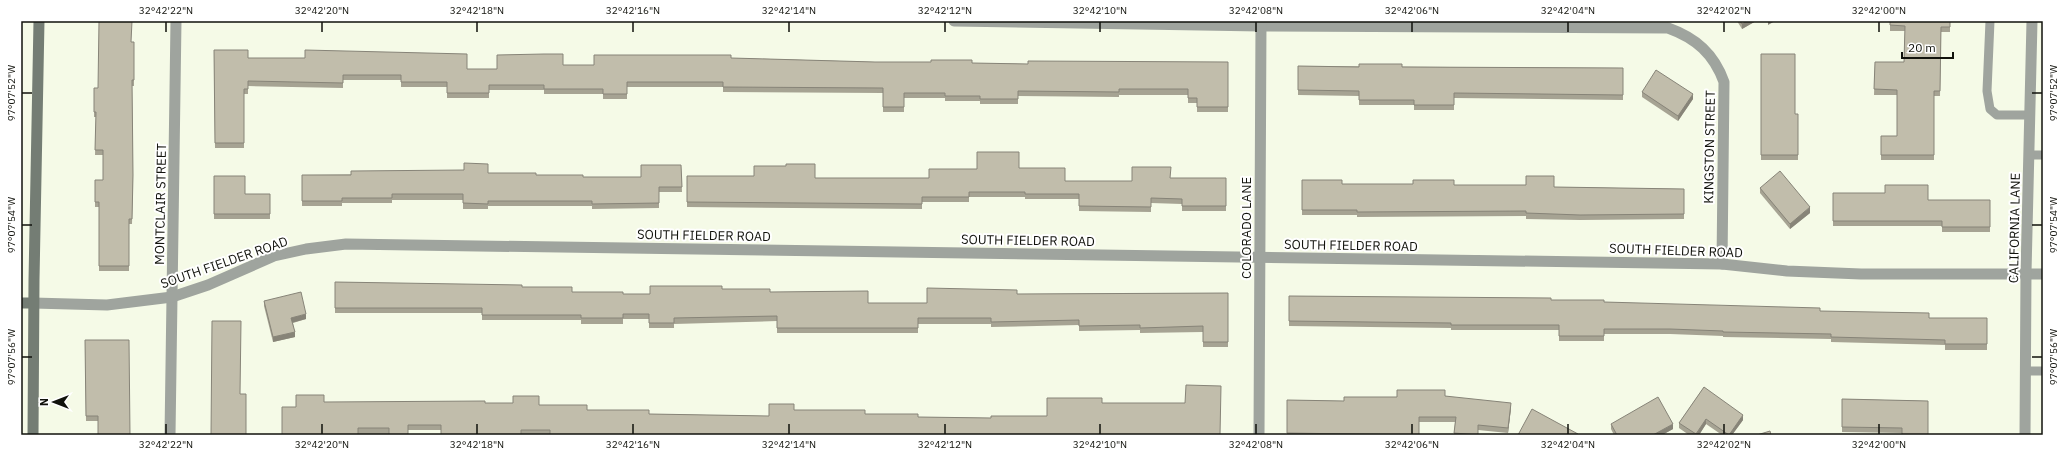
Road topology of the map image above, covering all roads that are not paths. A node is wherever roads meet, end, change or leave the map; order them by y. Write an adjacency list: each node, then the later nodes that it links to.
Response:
1 (39, 21): 16 (main road)
2 (176, 21): 14 (street, MONTCLAIR STREET)
3 (954, 21): 6 (street, KINGSTON STREET)
4 (1990, 21): 7 (lane)
5 (2032, 21): 7 (street, CALIFORNIA LANE)
6 (1261, 23): 10 (street, COLORADO LANE); 11 (street, KINGSTON STREET)
7 (2030, 115): 8 (street, CALIFORNIA LANE)
8 (2029, 155): 9 (lane); 12 (street, CALIFORNIA LANE)
9 (2043, 155)
10 (1260, 257): 11 (street, SOUTH FIELDER ROAD); 14 (street, SOUTH FIELDER ROAD); 21 (street, COLORADO LANE)
11 (1722, 264): 12 (street, SOUTH FIELDER ROAD)
12 (2026, 273): 13 (street, SOUTH FIELDER ROAD); 17 (street, CALIFORNIA LANE)
13 (2043, 274)
14 (172, 297): 16 (street, SOUTH FIELDER ROAD); 20 (street, MONTCLAIR STREET)
15 (21, 303): 16 (main road, SOUTH FIELDER ROAD)
16 (33, 303): 19 (main road)
17 (2026, 371): 18 (lane); 22 (street, CALIFORNIA LANE)
18 (2043, 371)
19 (33, 435)
20 (170, 435)
21 (1259, 435)
22 (2025, 435)

